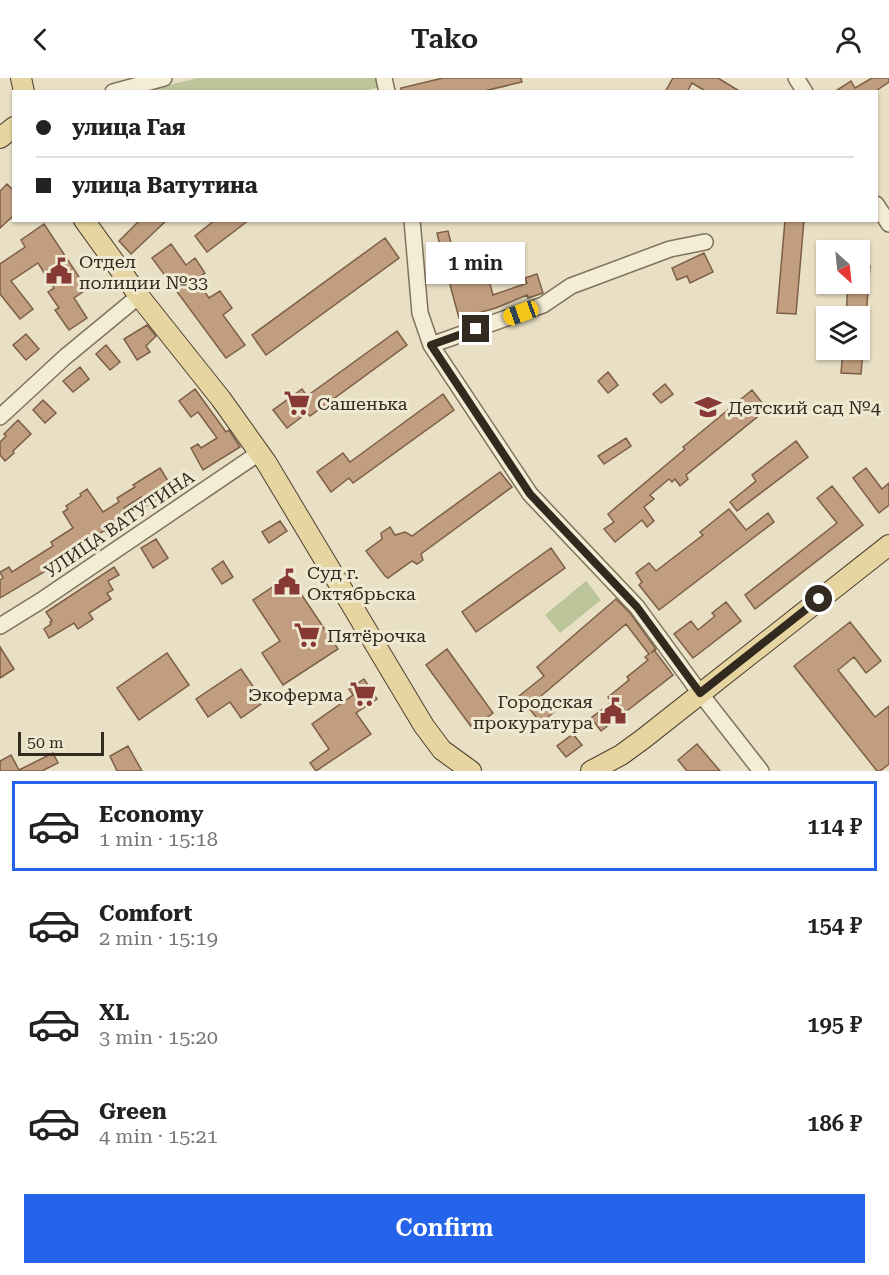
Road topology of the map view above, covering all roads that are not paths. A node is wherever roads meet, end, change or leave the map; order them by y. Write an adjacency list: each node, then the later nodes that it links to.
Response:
1 (164, 78): 2 (street)
2 (120, 90)
3 (12, 129): 4 (main road)
4 (0, 138)
5 (878, 207): 8 (street)
6 (85, 222): 10 (main road)
7 (412, 222): 11 (street)
8 (889, 224)
9 (705, 242): 11 (street)
10 (139, 296): 12 (street); 13 (main road)
11 (431, 345): 16 (street)
12 (0, 417)
13 (260, 453): 15 (street, УЛИЦА ВАТУТИНА); 17 (main road)
14 (889, 545): 16 (main road)
15 (0, 626)
16 (700, 693): 18 (main road); 19 (street)
17 (471, 771)
18 (591, 771)
19 (761, 771)

